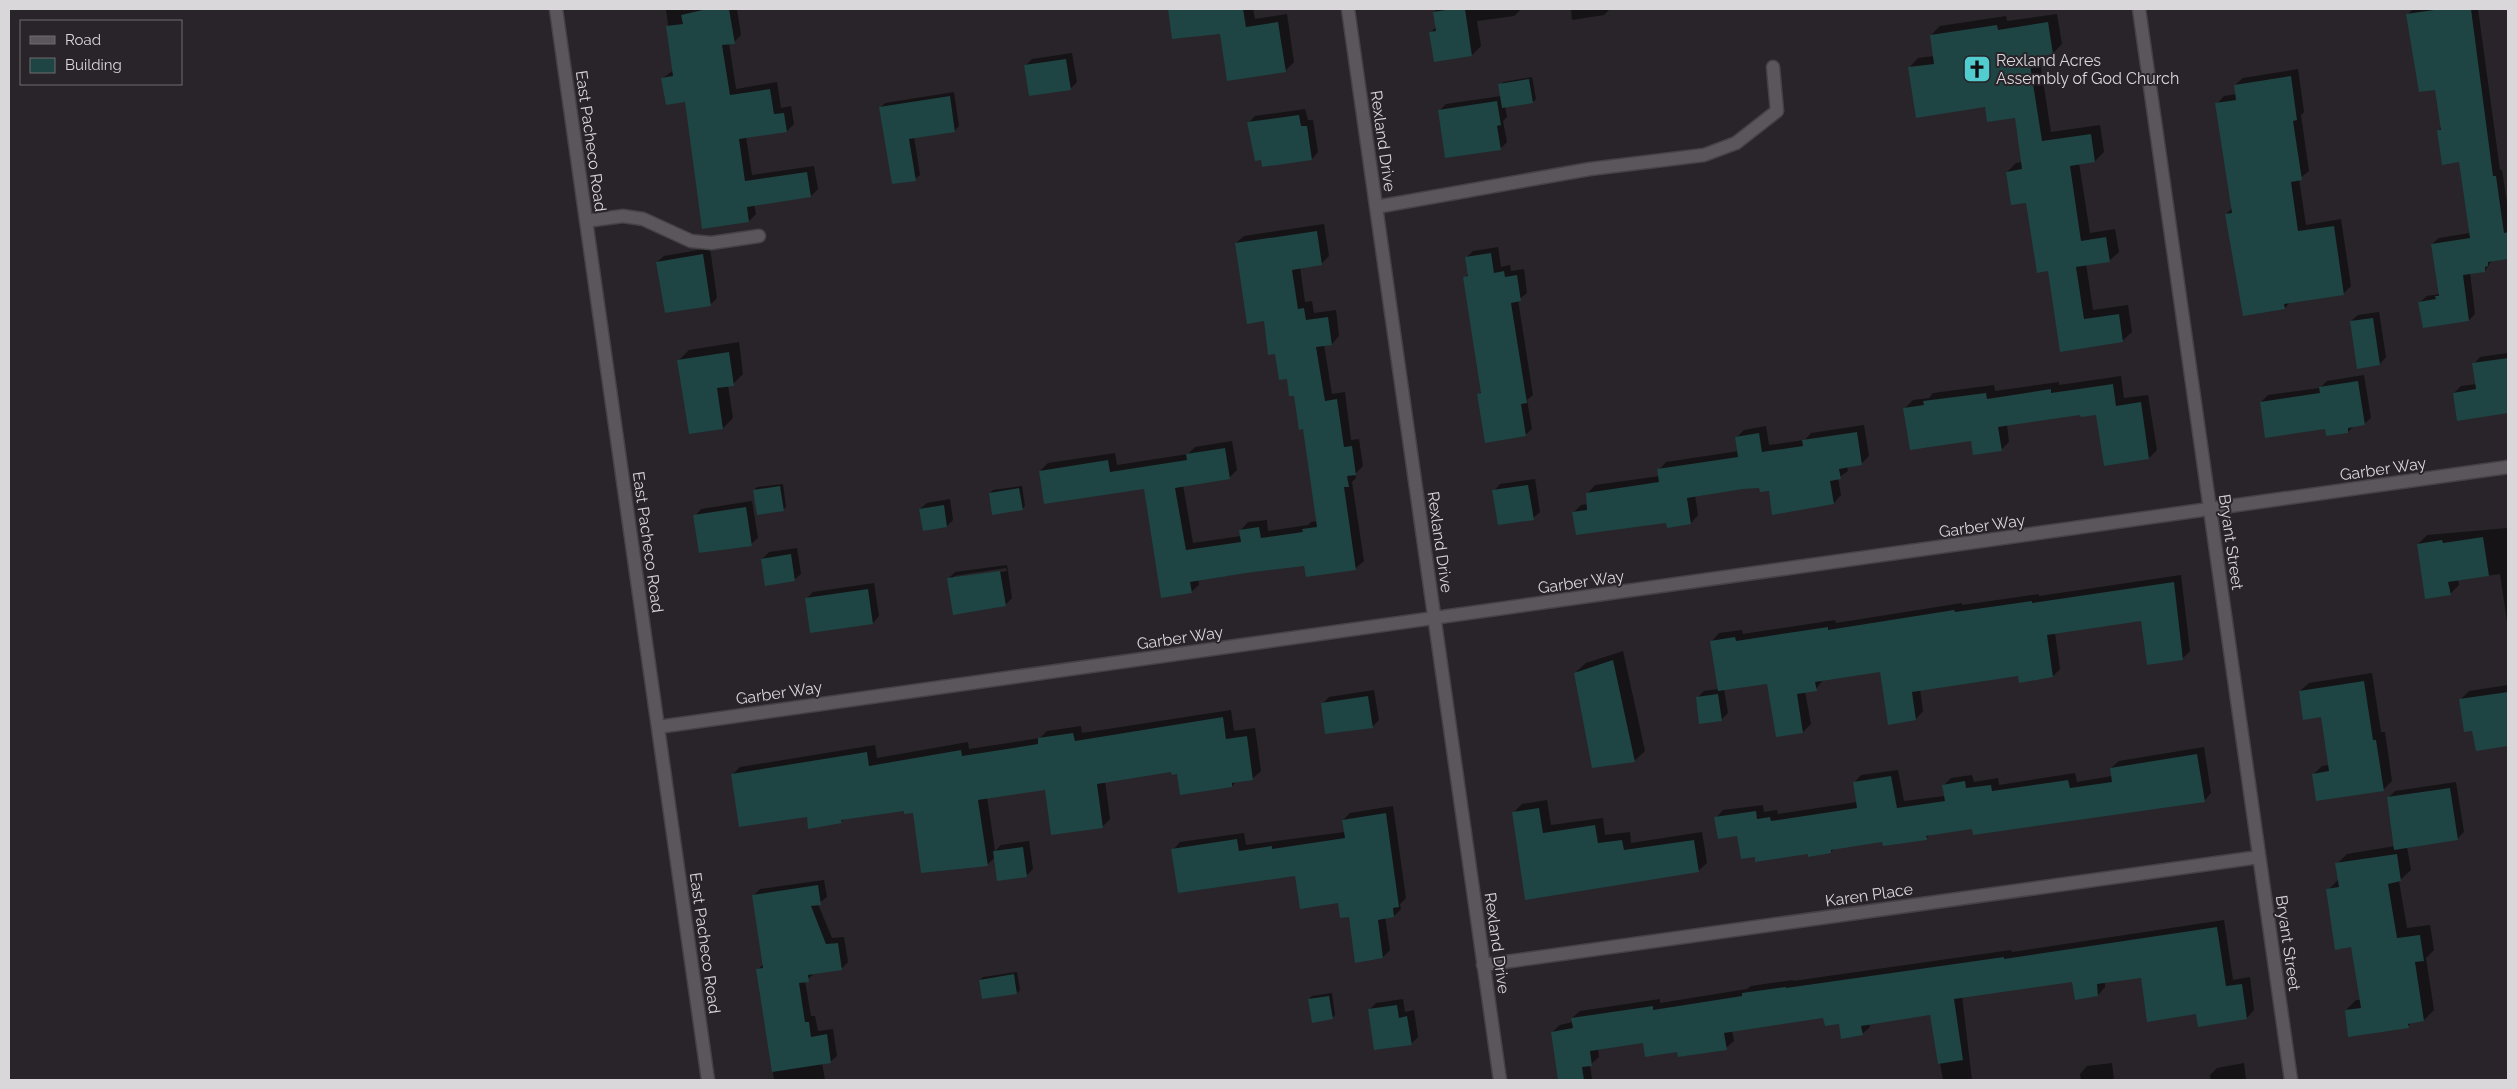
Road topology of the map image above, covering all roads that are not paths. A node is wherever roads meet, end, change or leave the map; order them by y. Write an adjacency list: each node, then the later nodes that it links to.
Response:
1 (556, 9): 6 (street, East Pacheco Road)
2 (1348, 9): 5 (street, Rexland Drive)
3 (2139, 9): 9 (street, Bryant Street)
4 (1773, 67): 5 (street)
5 (1376, 207): 10 (street, Rexland Drive)
6 (586, 221): 7 (street); 11 (street, East Pacheco Road)
7 (759, 236)
8 (2508, 467): 9 (street, Garber Way)
9 (2210, 510): 10 (street, Garber Way); 12 (street, Bryant Street)
10 (1434, 619): 11 (street, Garber Way); 13 (street, Rexland Drive)
11 (658, 727): 14 (street, East Pacheco Road)
12 (2259, 857): 13 (street, Karen Place); 16 (street, Bryant Street)
13 (1484, 965): 15 (street, Rexland Drive)
14 (708, 1080)
15 (1500, 1080)
16 (2290, 1080)

